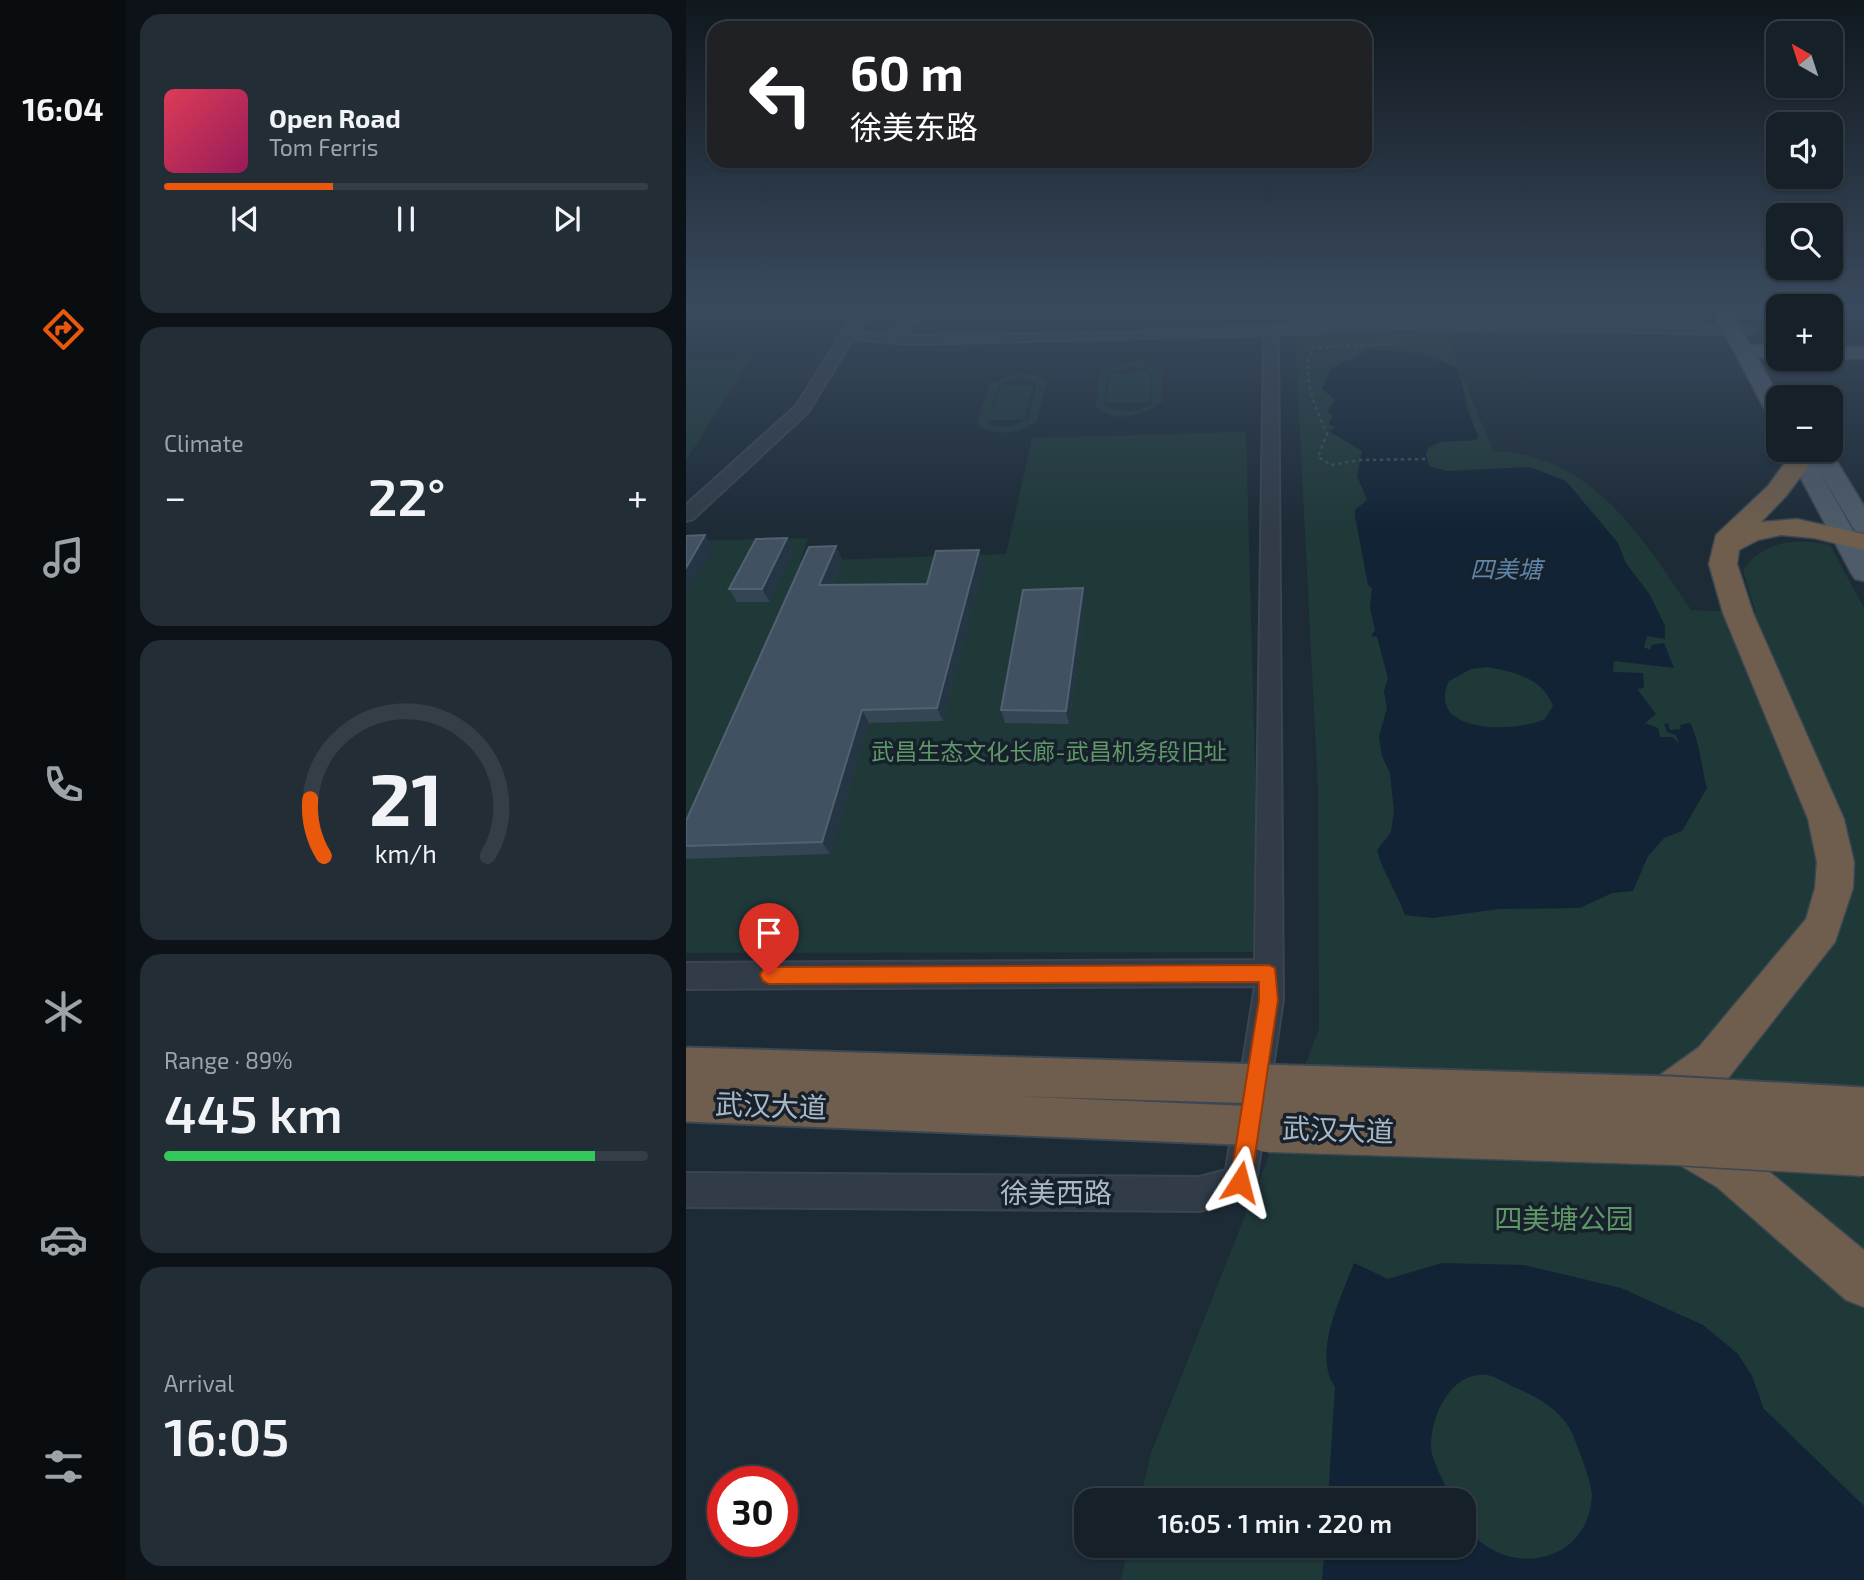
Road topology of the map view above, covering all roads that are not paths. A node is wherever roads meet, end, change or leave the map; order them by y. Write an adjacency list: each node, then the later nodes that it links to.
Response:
1 (818, 385): 6 (street)
2 (1270, 385): 11 (street)
3 (1797, 462): 8 (highway)
4 (1805, 462): 7 (main road)
5 (1825, 462): 7 (main road)
6 (686, 515)
7 (1858, 524): 8 (highway); 9 (main road)
8 (1724, 550): 15 (highway)
9 (1864, 573)
10 (686, 976): 11 (street)
11 (1269, 987): 17 (street, 徐美西路)
12 (686, 1067): 15 (highway, 武汉大道, bridge)
13 (686, 1102): 15 (highway, 武汉大道, bridge)
14 (1864, 1107): 15 (highway, 武汉大道, bridge)
15 (1673, 1118): 16 (highway, 武汉大道, bridge); 18 (highway)
16 (1864, 1150)
17 (686, 1189)
18 (1864, 1282)

